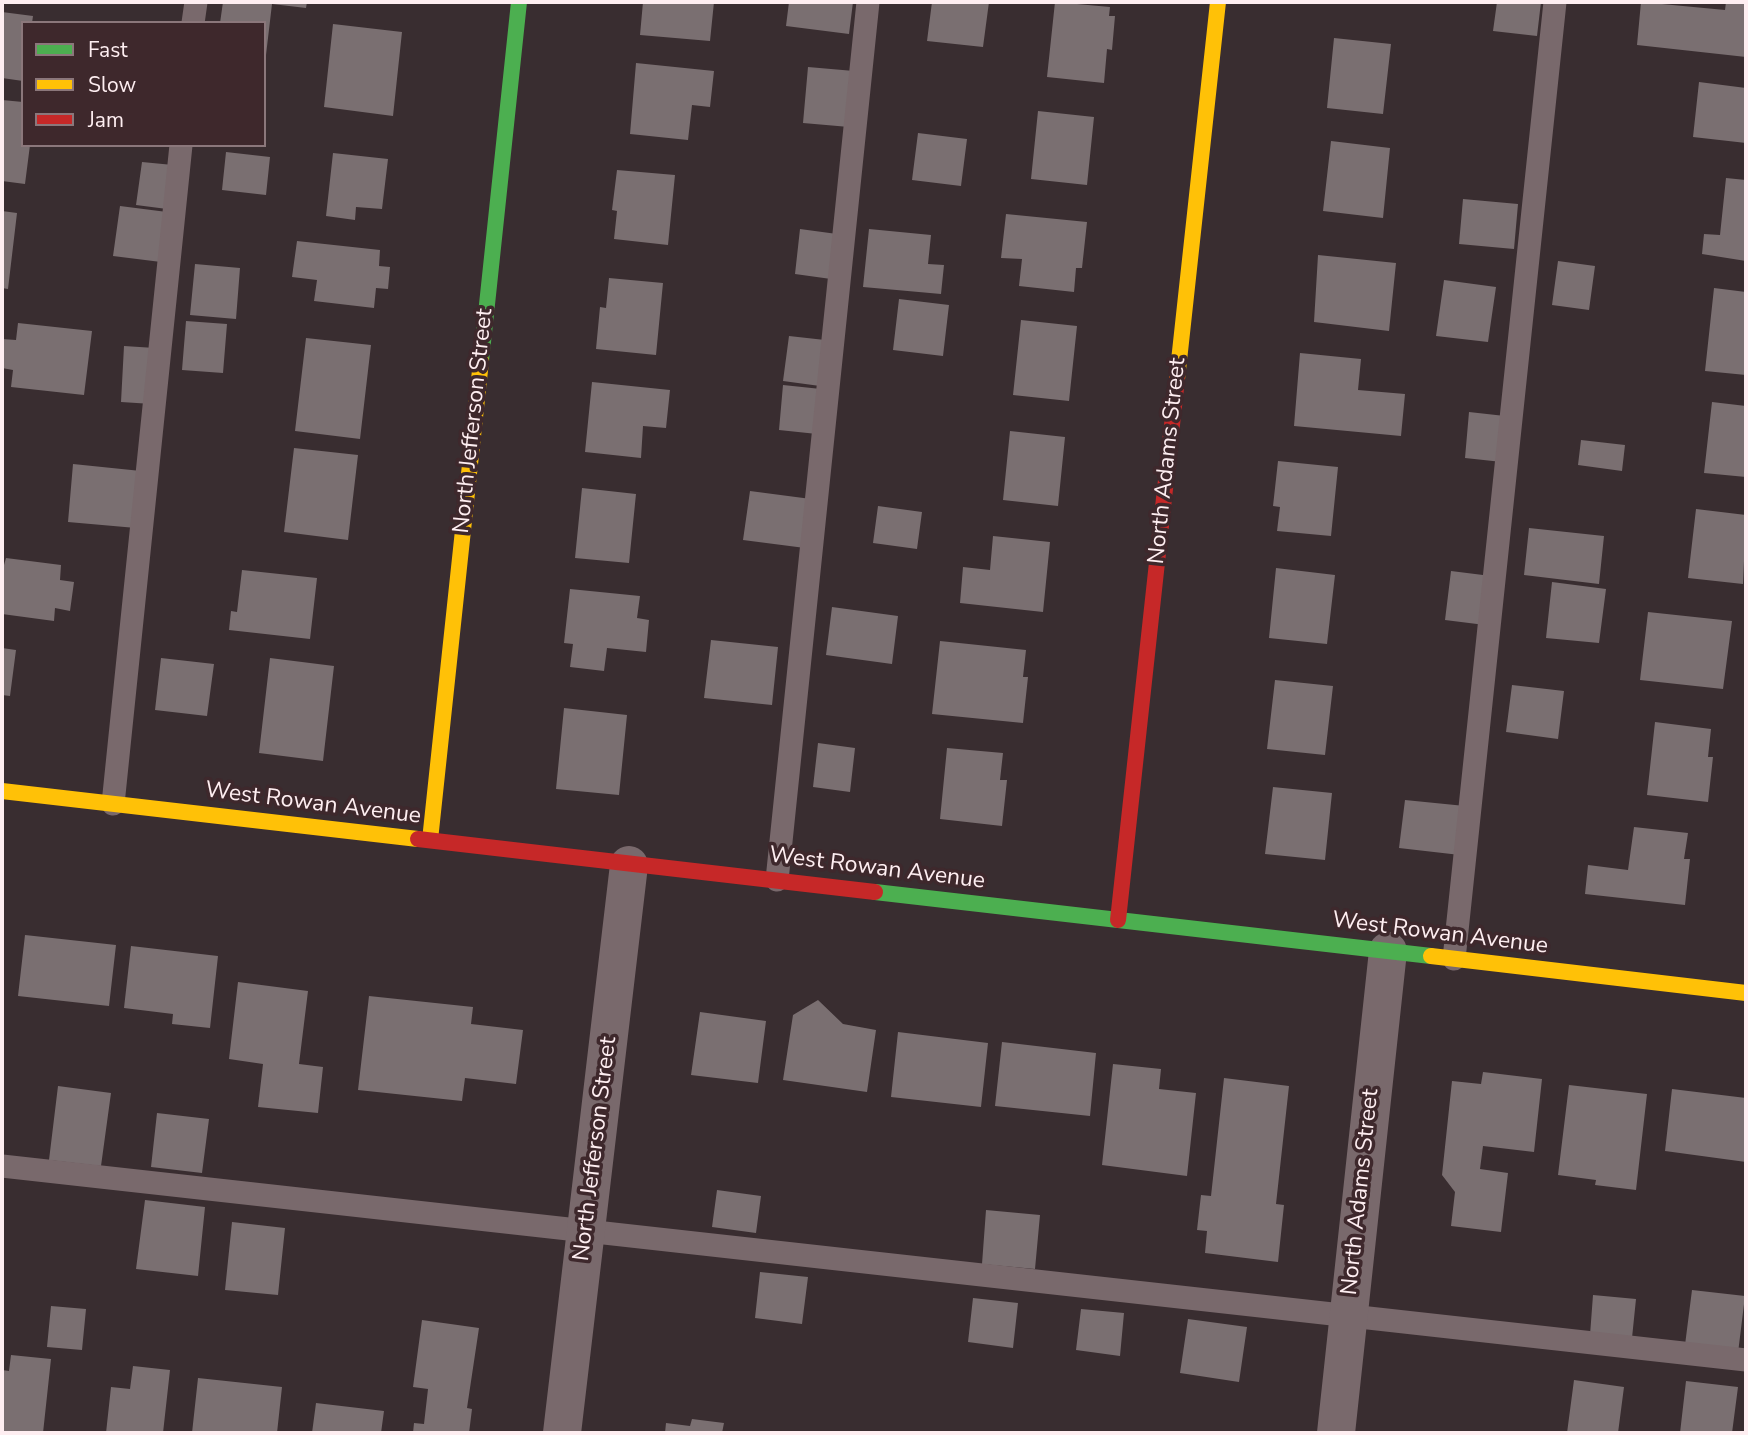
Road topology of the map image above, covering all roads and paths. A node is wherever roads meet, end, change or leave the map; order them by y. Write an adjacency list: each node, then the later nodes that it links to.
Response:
1 (195, 2): 6 (lane)
2 (519, 2): 10 (street, North Jefferson Street)
3 (868, 2): 12 (lane)
4 (1219, 2): 13 (street, North Adams Street)
5 (1555, 2): 15 (lane)
6 (193, 21)
7 (181, 147): 9 (lane)
8 (2, 791): 9 (street, West Rowan Avenue)
9 (113, 804): 10 (street, West Rowan Avenue)
10 (430, 840): 11 (street, West Rowan Avenue)
11 (629, 865): 12 (street, West Rowan Avenue); 18 (street, North Jefferson Street)
12 (776, 880): 13 (street, West Rowan Avenue)
13 (1118, 920): 14 (street, West Rowan Avenue)
14 (1388, 951): 15 (street, West Rowan Avenue); 19 (street, North Adams Street)
15 (1454, 959): 16 (street, West Rowan Avenue)
16 (1746, 993)
17 (2, 1166): 18 (lane)
18 (586, 1231): 19 (lane); 21 (street, North Jefferson Street)
19 (1348, 1318): 20 (lane); 22 (street, North Adams Street)
20 (1746, 1360)
21 (562, 1433)
22 (1336, 1433)

